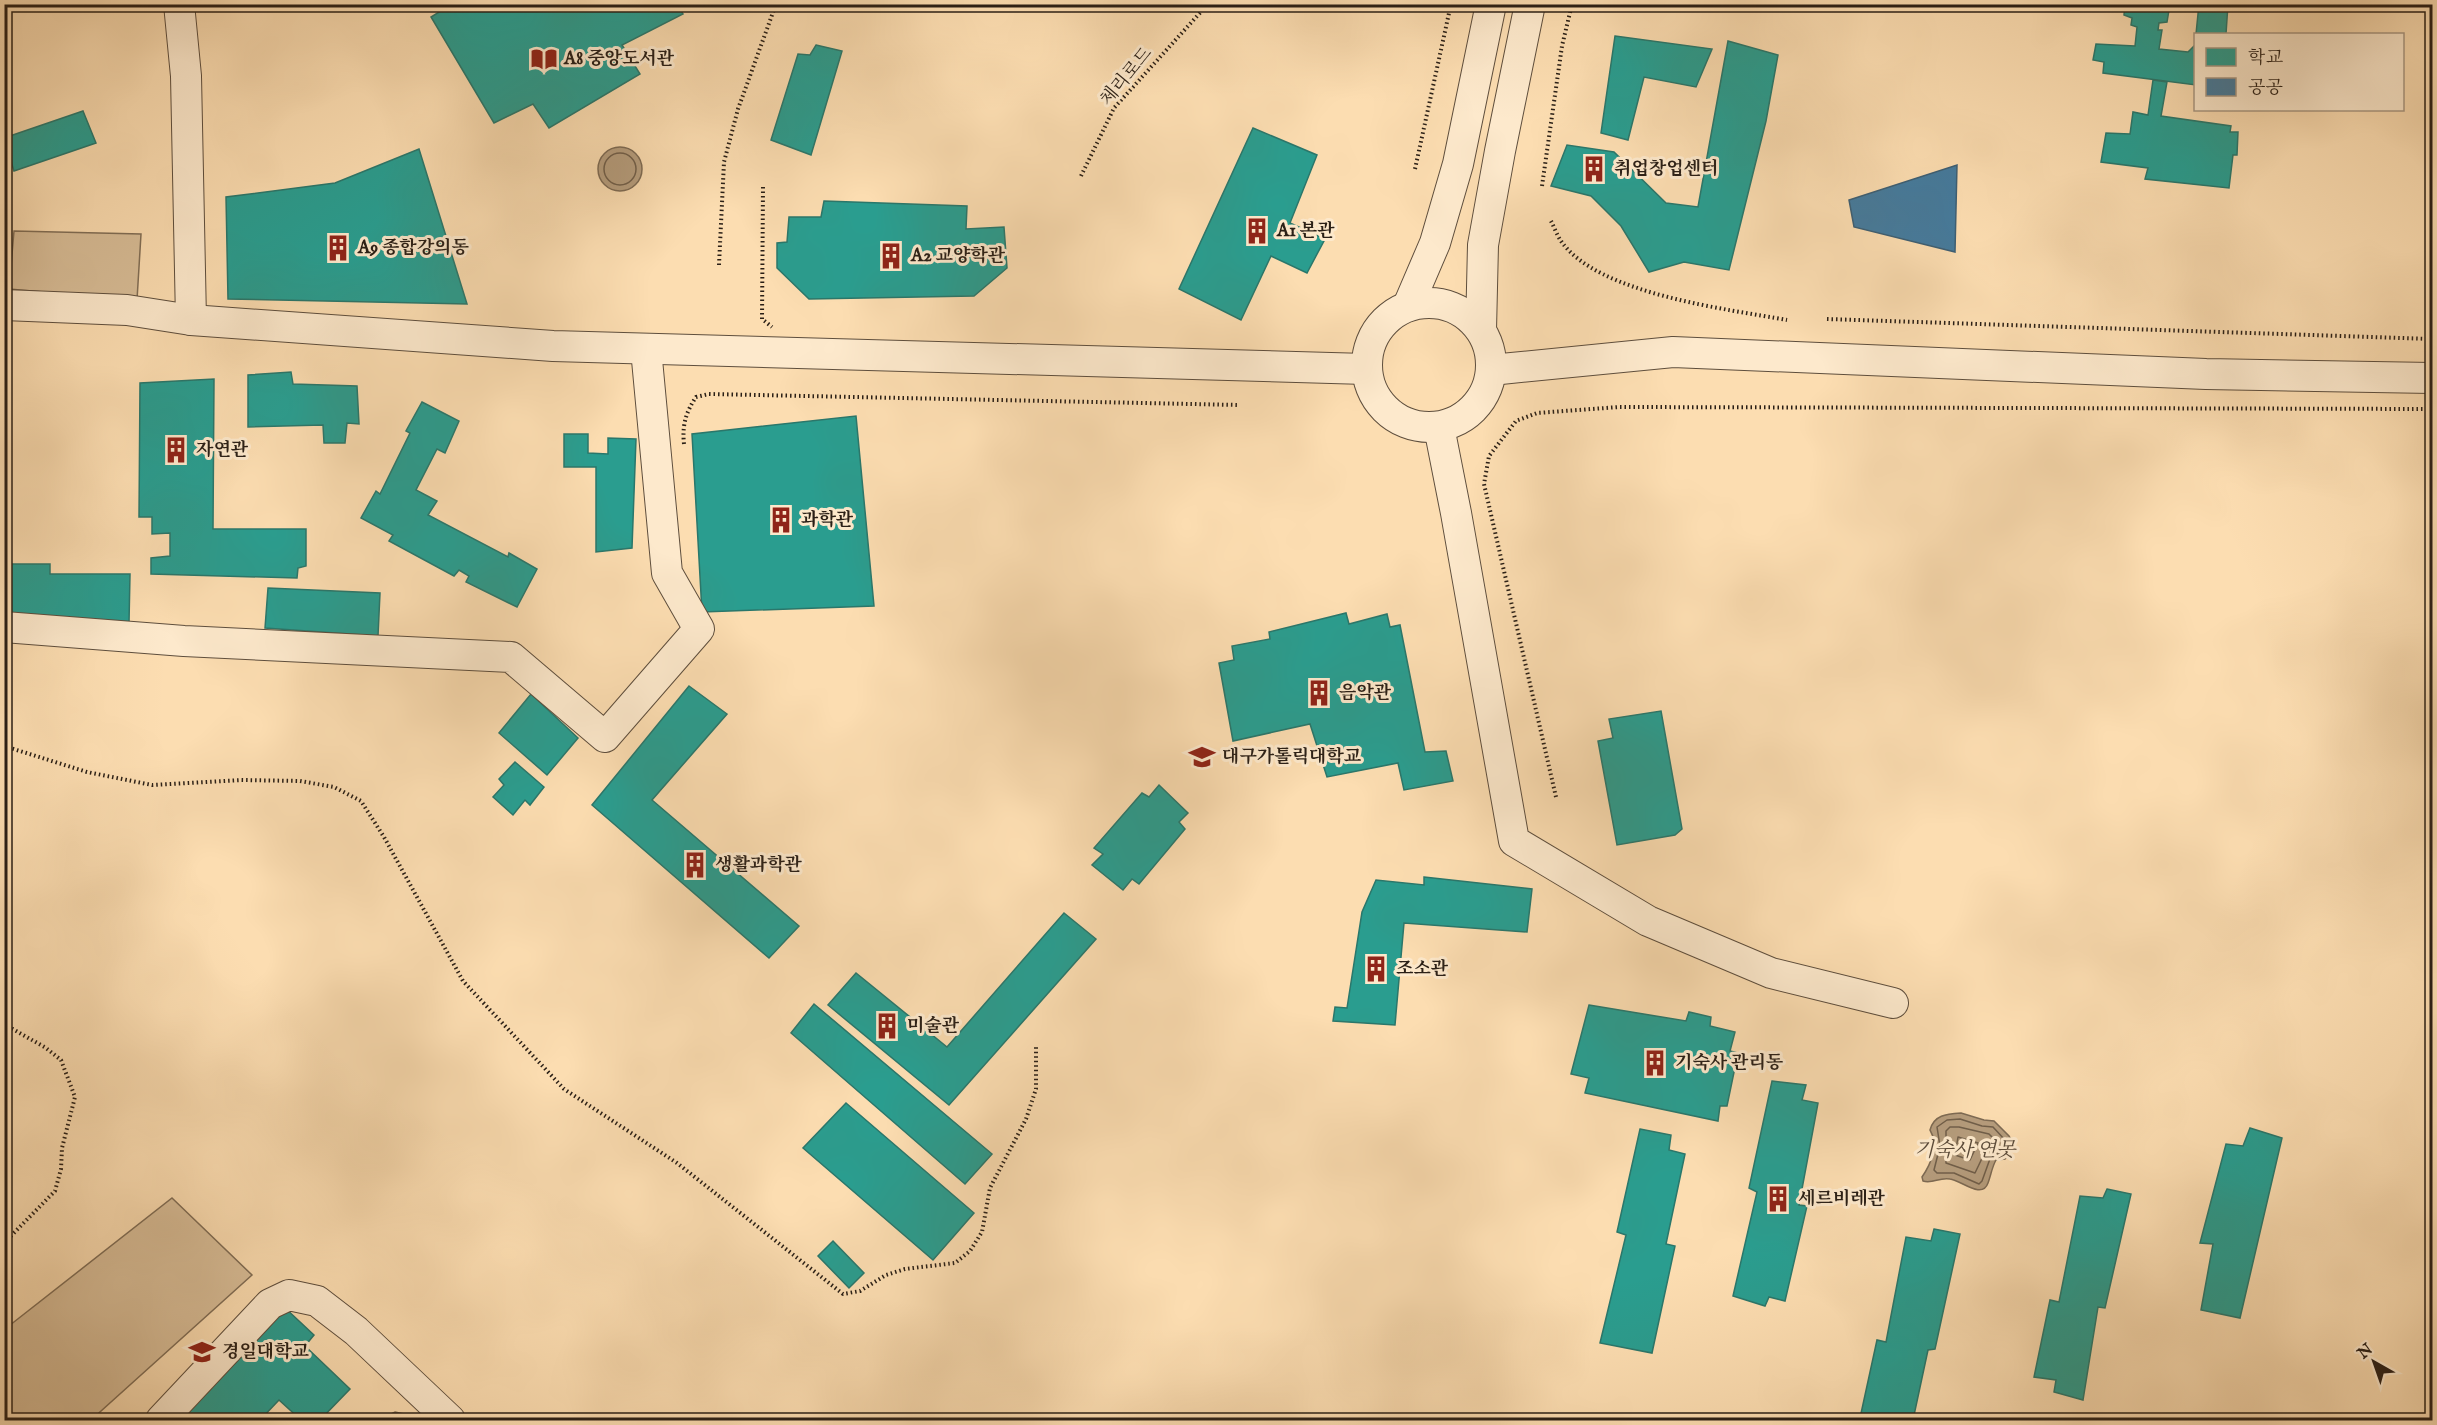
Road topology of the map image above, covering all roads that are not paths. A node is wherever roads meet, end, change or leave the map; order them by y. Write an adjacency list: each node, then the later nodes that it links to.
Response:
1 (179, 4): 6 (lane)
2 (1491, 4): 5 (lane)
3 (1530, 4): 7 (lane)
4 (4, 305): 6 (lane)
5 (1408, 306): 7 (lane); 9 (lane)
6 (191, 320): 8 (lane)
7 (1481, 330): 10 (lane)
8 (646, 349): 9 (lane); 13 (lane)
9 (1366, 369): 12 (lane)
10 (1491, 370): 11 (lane); 12 (lane)
11 (2433, 378)
12 (1439, 427): 14 (lane)
13 (4, 627)
14 (1893, 1003)
15 (161, 1420): 16 (lane)
16 (450, 1420)

